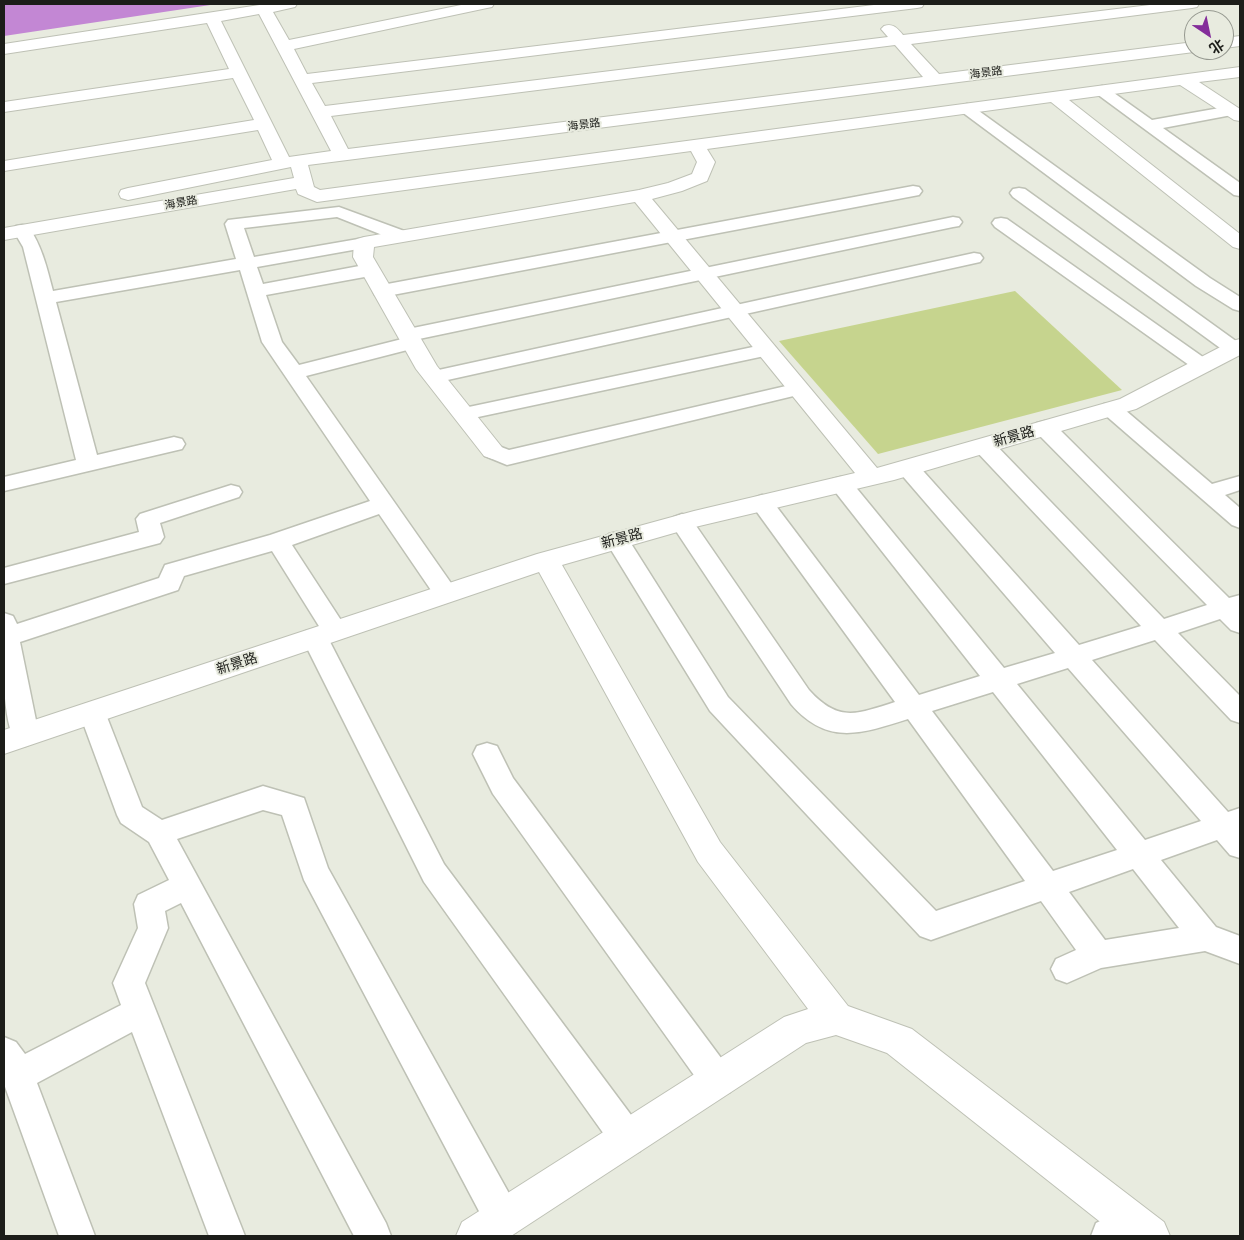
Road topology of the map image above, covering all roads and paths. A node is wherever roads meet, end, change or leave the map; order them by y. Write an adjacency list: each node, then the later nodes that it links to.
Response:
1 (290, 4): 6 (street)
2 (487, 4): 9 (street)
3 (918, 4): 5 (street)
4 (1192, 4): 8 (street)
5 (867, 7): 8 (street); 14 (street)
6 (264, 9): 7 (street); 9 (street)
7 (212, 18): 11 (street); 12 (street)
8 (898, 40): 15 (street); 21 (street)
9 (284, 46): 14 (street)
10 (1184, 48): 15 (street, 海景路)
11 (4, 49)
12 (239, 72): 19 (street); 23 (street)
13 (1240, 72): 16 (street)
14 (303, 79): 21 (street)
15 (935, 80): 26 (street, 海景路)
16 (1184, 80): 17 (street); 22 (street)
17 (1102, 90): 18 (street); 24 (lane)
18 (1055, 97): 20 (street); 43 (street)
19 (4, 107)
20 (967, 109): 25 (street); 51 (lane)
21 (320, 112): 26 (street)
22 (1236, 113): 24 (lane)
23 (264, 124): 27 (street); 28 (street)
24 (1150, 125): 31 (lane)
25 (696, 145): 29 (street); 33 (street)
26 (342, 156): 27 (street, 海景路)
27 (291, 162): 29 (street); 34 (street, 海景路)
28 (4, 166)
29 (305, 182): 39 (street, 海景路)
30 (913, 191): 41 (lane)
31 (1240, 191)
32 (1019, 192): 54 (lane)
33 (640, 196): 40 (street); 41 (street)
34 (110, 197)
35 (81, 203): 36 (street)
36 (4, 218)
37 (953, 222): 47 (lane)
38 (1001, 223): 56 (lane)
39 (13, 232): 50 (lane)
40 (401, 236): 42 (street); 45 (lane)
41 (673, 236): 47 (street); 49 (lane)
42 (364, 243): 45 (lane); 46 (street)
43 (1240, 243)
44 (974, 258): 52 (lane)
45 (247, 263): 48 (lane); 50 (lane)
46 (370, 270): 48 (lane); 49 (street)
47 (704, 273): 52 (street); 53 (lane)
48 (256, 291): 57 (lane)
49 (382, 291): 53 (street)
50 (45, 298): 66 (lane)
51 (1240, 305)
52 (735, 311): 55 (street); 58 (lane)
53 (410, 339): 57 (lane); 58 (street)
54 (1237, 348): 56 (street, 新景路)
55 (767, 350): 59 (street); 61 (lane)
56 (1203, 366): 60 (street, 新景路)
57 (293, 373): 75 (lane)
58 (434, 377): 61 (street)
59 (799, 389): 65 (lane); 68 (street)
60 (1111, 409): 62 (street, 新景路); 73 (lane)
61 (464, 414): 65 (street)
62 (1044, 428): 64 (street, 新景路); 83 (lane)
63 (174, 444): 66 (lane)
64 (984, 446): 67 (street, 新景路); 84 (lane)
65 (494, 451)
66 (88, 464): 70 (lane)
67 (908, 468): 68 (street, 新景路); 87 (lane)
68 (872, 477): 71 (street, 新景路)
69 (1240, 483): 73 (lane)
70 (4, 484)
71 (841, 484): 74 (street, 新景路); 88 (lane)
72 (231, 492): 81 (lane)
73 (1208, 492): 76 (lane)
74 (762, 503): 77 (street, 新景路); 89 (lane)
75 (384, 504): 79 (lane); 82 (lane)
76 (1240, 520)
77 (682, 522): 78 (street, 新景路); 89 (lane)
78 (617, 540): 80 (street, 新景路); 98 (lane)
79 (278, 541): 85 (lane); 86 (lane)
80 (546, 560): 82 (street, 新景路); 104 (street)
81 (4, 576)
82 (446, 593): 86 (street, 新景路)
83 (1235, 612): 84 (lane)
84 (1160, 629): 87 (lane); 91 (lane)
85 (5, 632): 92 (lane)
86 (325, 634): 90 (street, 新景路); 107 (lane)
87 (1074, 656): 88 (lane); 94 (lane)
88 (998, 680): 89 (lane); 96 (lane)
89 (913, 706): 98 (lane)
90 (92, 712): 92 (street, 新景路); 95 (lane)
91 (1240, 714)
92 (14, 738)
93 (487, 754): 106 (lane)
94 (1234, 831): 96 (lane)
95 (159, 833): 97 (lane); 108 (lane)
96 (1139, 855): 98 (lane); 99 (lane)
97 (186, 886): 103 (lane); 112 (lane)
98 (1046, 887): 101 (lane)
99 (1205, 937): 100 (lane); 101 (lane)
100 (1240, 950)
101 (1098, 955): 102 (lane)
102 (1067, 970)
103 (140, 1012): 105 (lane); 111 (lane)
104 (836, 1018): 106 (street); 109 (street)
105 (11, 1064): 110 (lane)
106 (718, 1081): 107 (street)
107 (628, 1139): 108 (street)
108 (490, 1228)
109 (1131, 1232)
110 (77, 1236)
111 (227, 1236)
112 (373, 1236)

